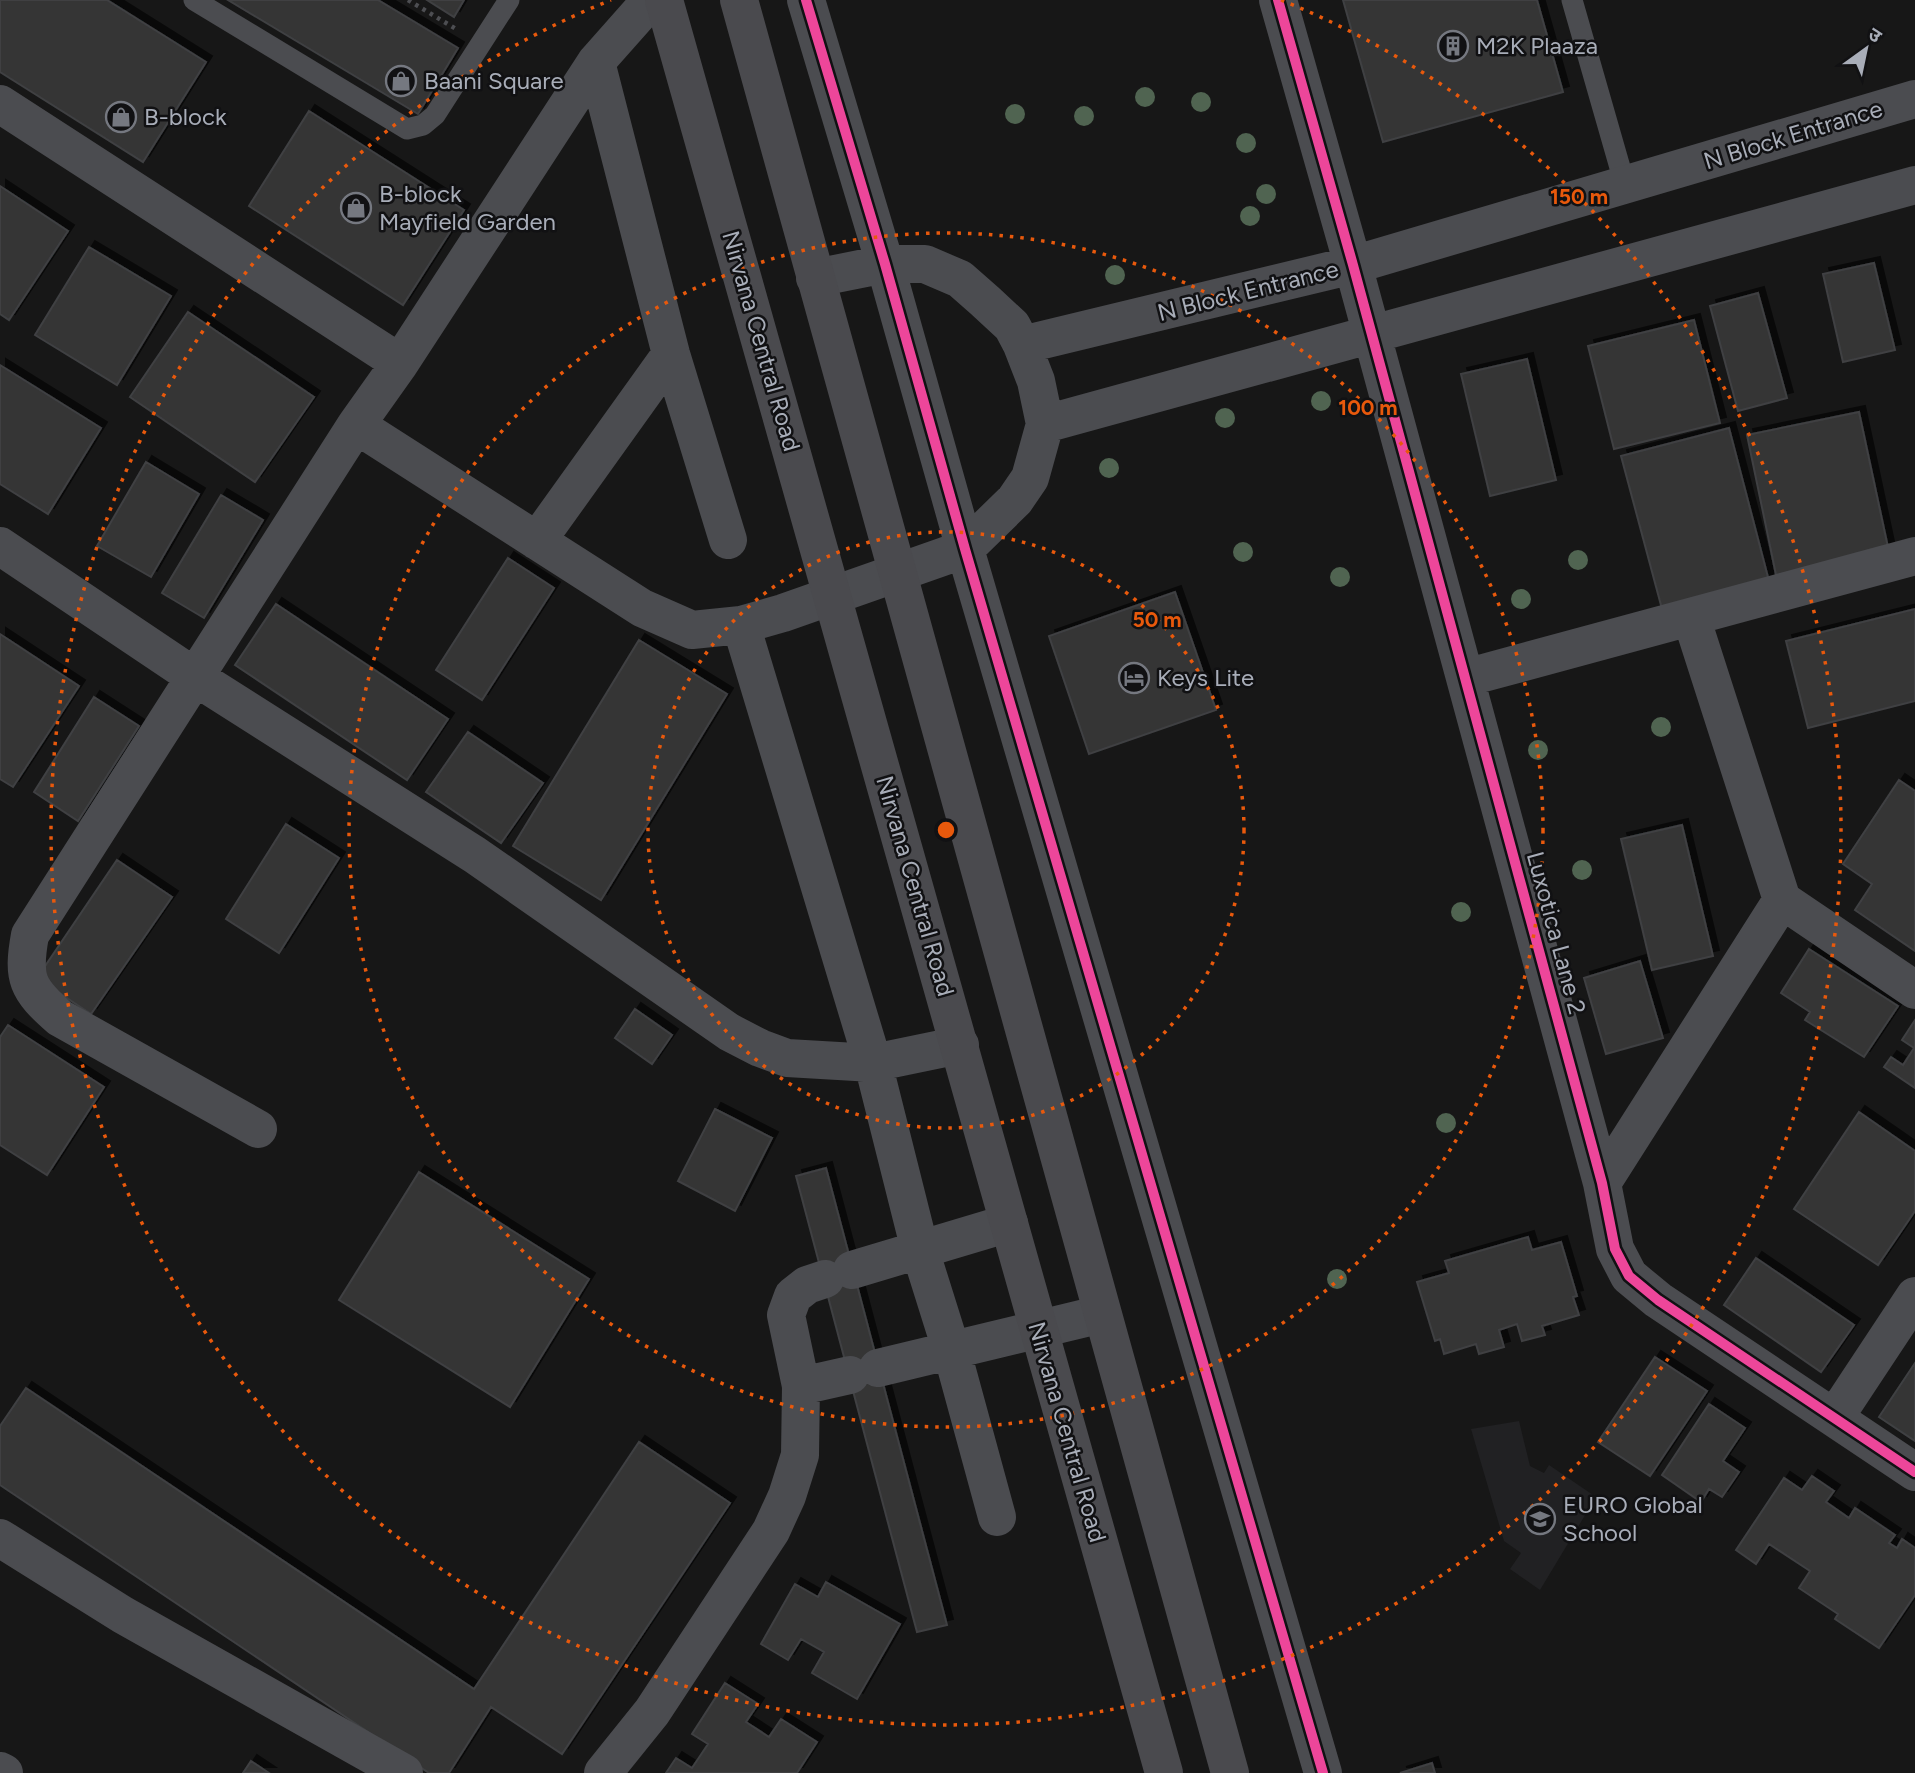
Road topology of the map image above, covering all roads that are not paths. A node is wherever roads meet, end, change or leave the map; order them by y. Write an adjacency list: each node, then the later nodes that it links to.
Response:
1 (194, 0): 2 (lane)
2 (509, 0)
3 (651, 0): 9 (street)
4 (664, 0): 29 (main road, Nirvana Central Road)
5 (739, 0): 16 (main road)
6 (806, 0): 14 (street)
7 (1278, 0): 15 (street, Luxotica Lane 2)
8 (1572, 0): 12 (lane)
9 (596, 62): 19 (street); 20 (street)
10 (1915, 99): 12 (street, N Block Entrance)
11 (0, 104): 20 (street)
12 (1625, 185): 15 (street, N Block Entrance)
13 (1915, 185): 17 (street)
14 (885, 264): 16 (street); 18 (street); 26 (street)
15 (1353, 265): 17 (street, Luxotica Lane 2); 18 (street, N Block Entrance)
16 (815, 278): 28 (main road)
17 (1372, 334): 21 (street); 33 (street, Luxotica Lane 2)
18 (1022, 345): 21 (street)
19 (671, 354): 23 (street); 24 (street)
20 (400, 363): 22 (street)
21 (1045, 424): 26 (street)
22 (356, 425): 24 (street); 32 (street)
23 (729, 540)
24 (537, 541): 31 (street)
25 (0, 546): 32 (street)
26 (965, 549): 28 (street); 55 (street)
27 (1915, 556): 30 (street)
28 (898, 573): 29 (street); 43 (main road)
29 (833, 594): 31 (street); 36 (main road, Nirvana Central Road)
30 (1690, 617): 33 (street); 34 (street)
31 (741, 625): 37 (street)
32 (195, 677): 37 (street); 38 (street)
33 (1465, 678): 39 (street, Luxotica Lane 2)
34 (1782, 900): 35 (street); 39 (street)
35 (1915, 990)
36 (960, 1045): 37 (street); 40 (main road, Nirvana Central Road)
37 (873, 1063): 41 (street)
38 (258, 1129)
39 (1602, 1183): 47 (street, Luxotica Lane 2)
40 (1009, 1223): 41 (street); 44 (main road, Nirvana Central Road)
41 (920, 1250): 45 (street); 46 (street)
42 (1915, 1296): 47 (street)
43 (1102, 1314): 44 (street); 54 (main road)
44 (1038, 1329): 45 (street); 53 (main road, Nirvana Central Road)
45 (952, 1352): 46 (street); 49 (street)
46 (801, 1386): 52 (street)
47 (1835, 1417): 48 (street, Luxotica Lane 2)
48 (1915, 1472)
49 (997, 1517)
50 (0, 1538): 51 (street)
51 (404, 1773)
52 (603, 1773)
53 (1164, 1773)
54 (1230, 1773)
55 (1323, 1773)

